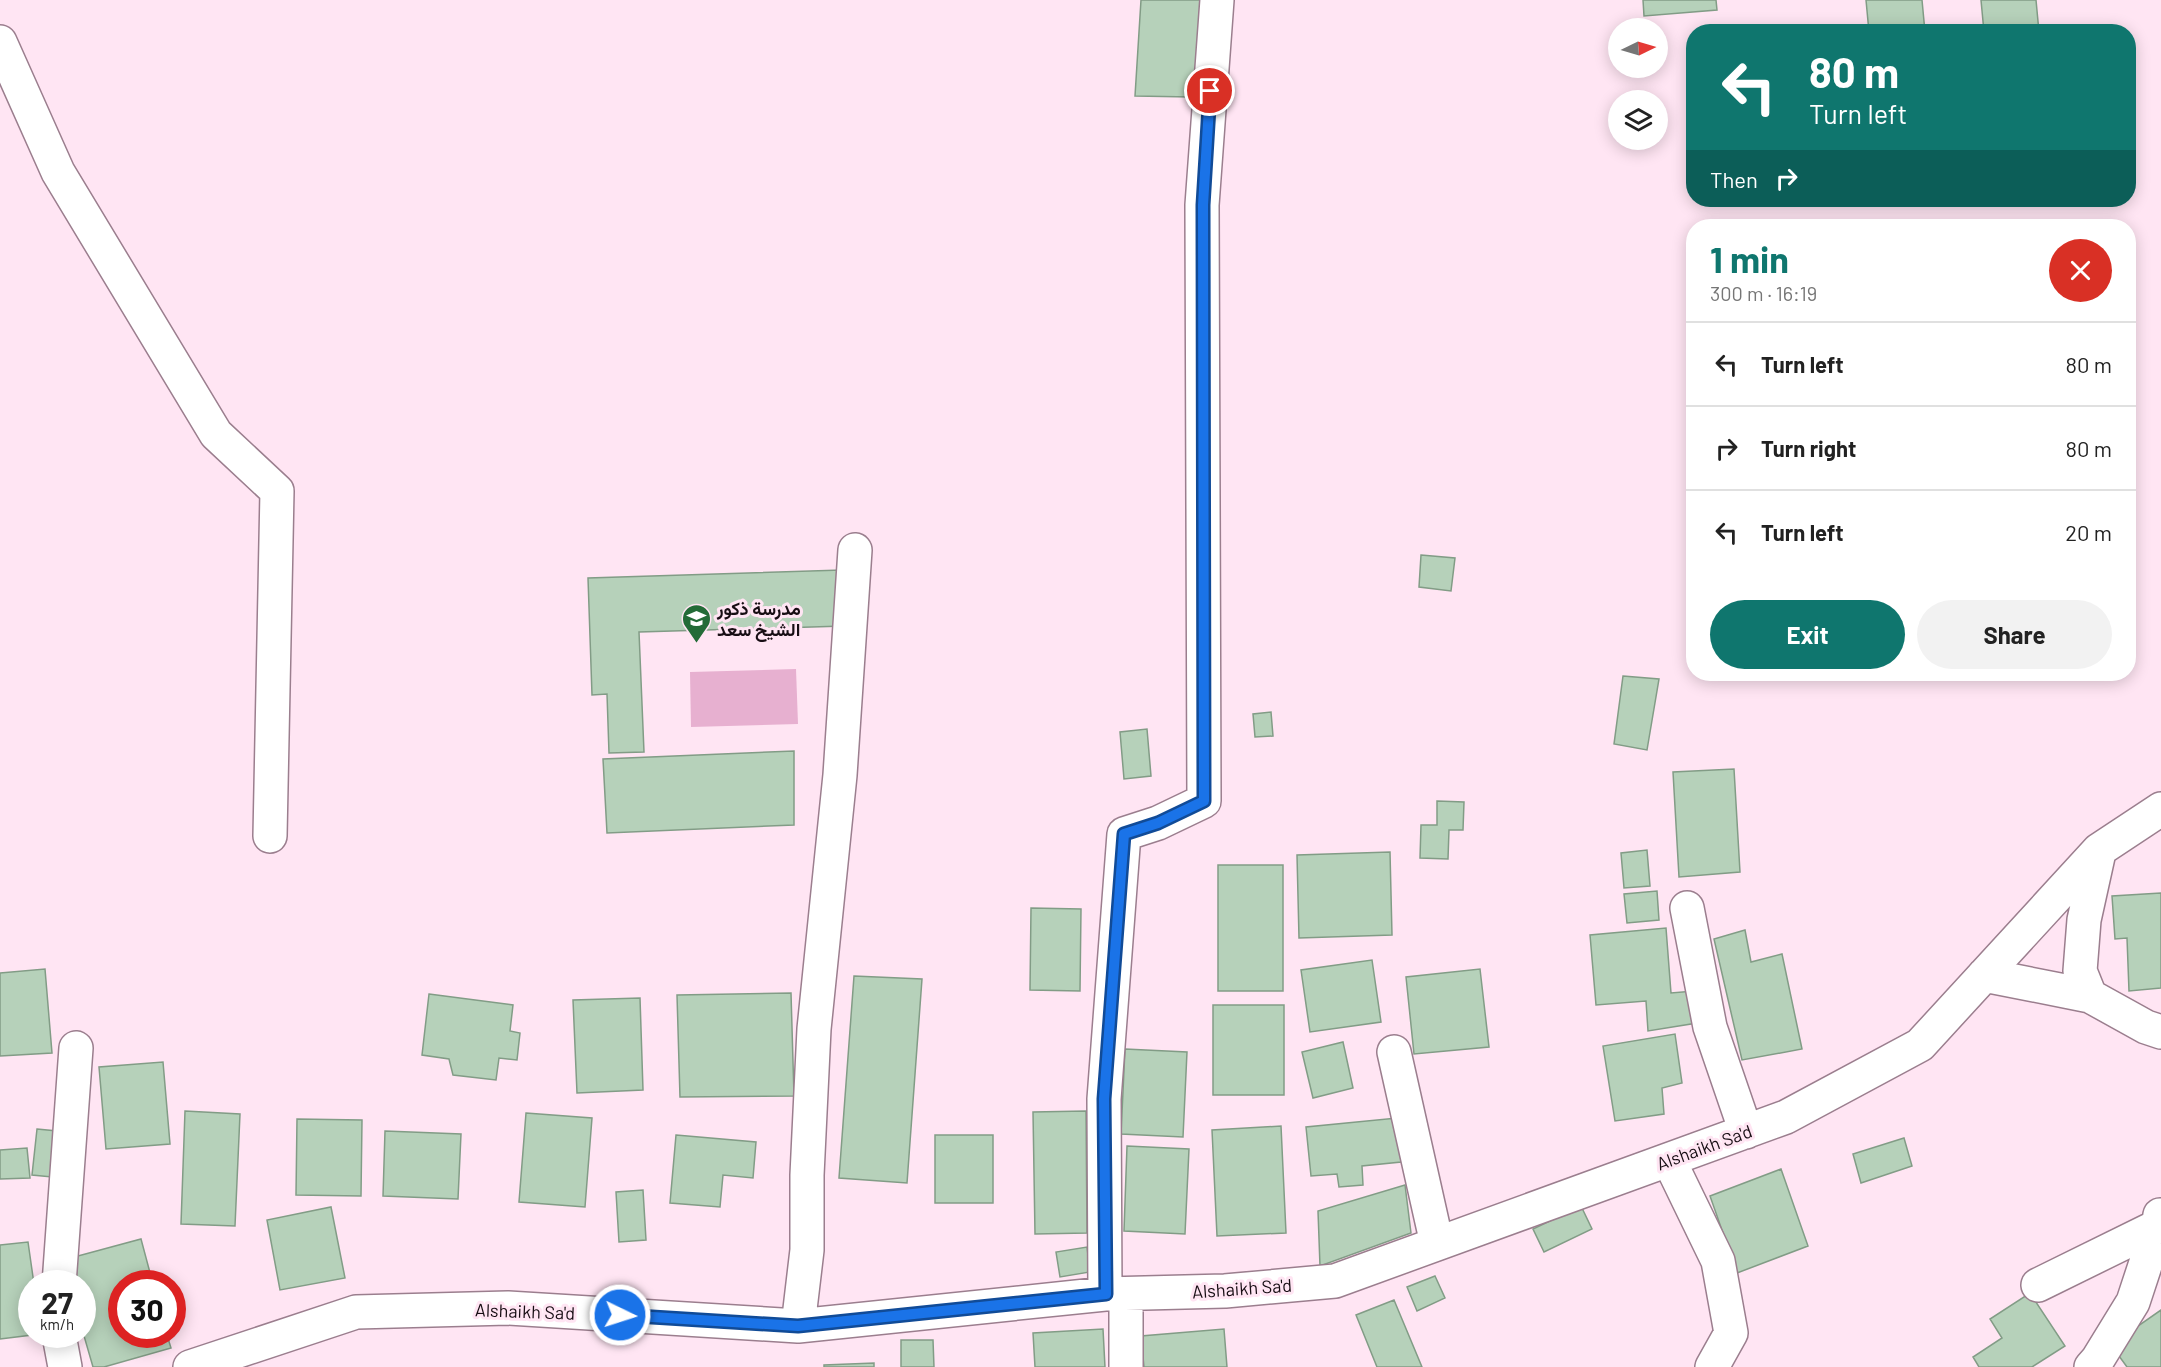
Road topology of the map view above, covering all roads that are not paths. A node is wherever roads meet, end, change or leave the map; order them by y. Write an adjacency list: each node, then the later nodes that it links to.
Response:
1 (1217, 0): 19 (street)
2 (0, 42): 5 (street)
3 (855, 550): 20 (street)
4 (2161, 809): 6 (street, Alshaikh Sa'd)
5 (270, 836)
6 (2099, 850): 8 (street, Alshaikh Sa'd); 9 (street)
7 (1687, 908): 13 (street)
8 (1984, 975): 9 (street); 13 (street, Alshaikh Sa'd)
9 (2090, 996): 10 (street)
10 (2161, 1032)
11 (76, 1048): 17 (street)
12 (1394, 1052): 16 (street)
13 (1746, 1132): 14 (street, Alshaikh Sa'd)
14 (1669, 1160): 16 (street, Alshaikh Sa'd); 26 (street)
15 (2160, 1220): 18 (street); 22 (street)
16 (1437, 1244): 19 (street, Alshaikh Sa'd)
17 (60, 1270)
18 (2038, 1285)
19 (1116, 1294): 20 (street, Alshaikh Sa'd); 25 (street)
20 (798, 1326): 24 (street, Alshaikh Sa'd)
21 (61, 1348): 23 (street)
22 (2098, 1364)
23 (65, 1367)
24 (190, 1367)
25 (1126, 1367)
26 (1712, 1367)

